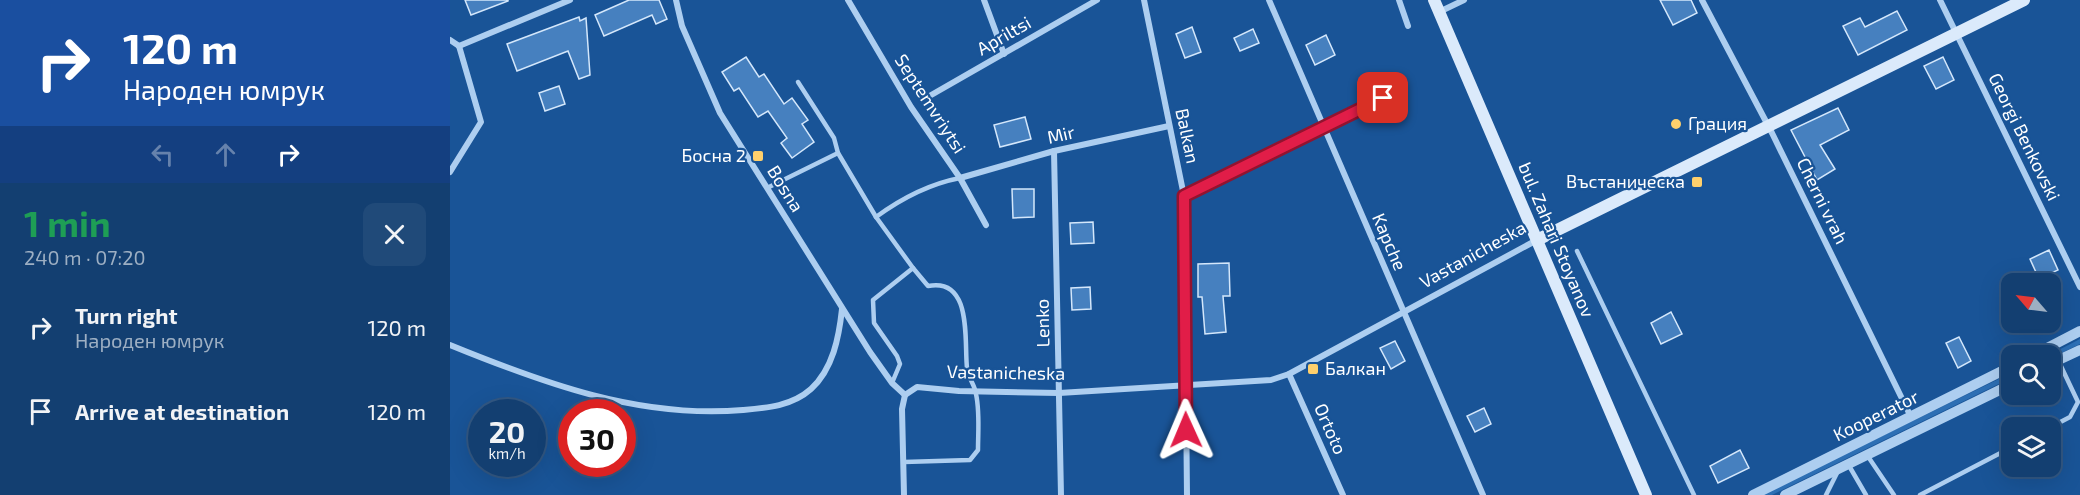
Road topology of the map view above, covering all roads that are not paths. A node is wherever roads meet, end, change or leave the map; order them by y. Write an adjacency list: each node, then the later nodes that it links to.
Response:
1 (570, 0): 17 (street)
2 (676, 0): 29 (street, Bosna)
3 (848, 0): 28 (street, Septemvriytsi)
4 (984, 0): 18 (street)
5 (1097, 0): 18 (street, Apriltsi)
6 (1144, 0): 23 (street, Balkan)
7 (1269, 0): 24 (street, Kapche)
8 (1399, 0): 14 (street)
9 (1464, 0): 13 (street)
10 (1702, 0): 22 (street, Cherni vrah)
11 (1940, 0): 15 (street, Georgi Benkovski)
12 (2024, 0): 15 (main road, Vastanicheska)
13 (1436, 6): 33 (main road, bul. Zahari Stoyanov)
14 (1408, 26)
15 (1956, 32): 22 (main road, Vastanicheska); 36 (street, Georgi Benkovski)
16 (450, 40): 17 (street)
17 (459, 46): 27 (street)
18 (1004, 54): 21 (street, Apriltsi)
19 (798, 82): 26 (lane)
20 (1403, 89): 24 (street)
21 (926, 98)
22 (1767, 124): 33 (main road, Vastanicheska); 54 (street, Cherni vrah)
23 (1169, 126): 25 (street, Mir); 30 (street, Balkan)
24 (1323, 126): 30 (street); 38 (street, Kapche)
25 (1054, 151): 28 (street, Mir); 51 (street, Lenko)
26 (838, 153): 29 (lane); 31 (lane)
27 (450, 172)
28 (960, 178): 31 (lane); 32 (street, Septemvriytsi)
29 (767, 188): 37 (street, Bosna)
30 (1184, 196): 48 (street, Balkan)
31 (876, 217): 35 (lane)
32 (986, 225)
33 (1537, 240): 38 (street, Vastanicheska); 65 (main road, bul. Zahari Stoyanov)
34 (1577, 251): 66 (lane)
35 (914, 268): 47 (lane); 50 (lane)
36 (2080, 287)
37 (842, 309): 40 (street); 47 (street, Bosna)
38 (1404, 313): 45 (street, Vastanicheska); 64 (street, Kapche)
39 (2080, 331): 41 (street)
40 (450, 345)
41 (2053, 345)
42 (2080, 350): 43 (street)
43 (2061, 359)
44 (2001, 372): 54 (street, Kooperator)
45 (1289, 374): 48 (street, Vastanicheska); 63 (street, Ortoto)
46 (2061, 374): 53 (lane)
47 (892, 383): 52 (street, Bosna)
48 (1185, 387): 51 (street, Vastanicheska); 62 (street, Balkan)
49 (2001, 389): 57 (street, Kooperator)
50 (976, 392): 51 (street, Vastanicheska); 52 (street, Vastanicheska); 58 (lane)
51 (1059, 393): 61 (street, Lenko)
52 (905, 395): 58 (street)
53 (2079, 404): 55 (lane)
54 (1911, 418): 67 (street, Kooperator)
55 (2061, 422)
56 (2001, 453): 72 (lane)
57 (1867, 455): 59 (street, Kooperator); 71 (lane)
58 (904, 462): 60 (street)
59 (1844, 466): 68 (street, Kooperator); 69 (lane); 70 (lane)
60 (904, 495)
61 (1061, 495)
62 (1187, 495)
63 (1343, 495)
64 (1483, 495)
65 (1646, 495)
66 (1694, 495)
67 (1754, 495)
68 (1785, 495)
69 (1826, 495)
70 (1866, 495)
71 (1894, 495)
72 (1920, 495)

